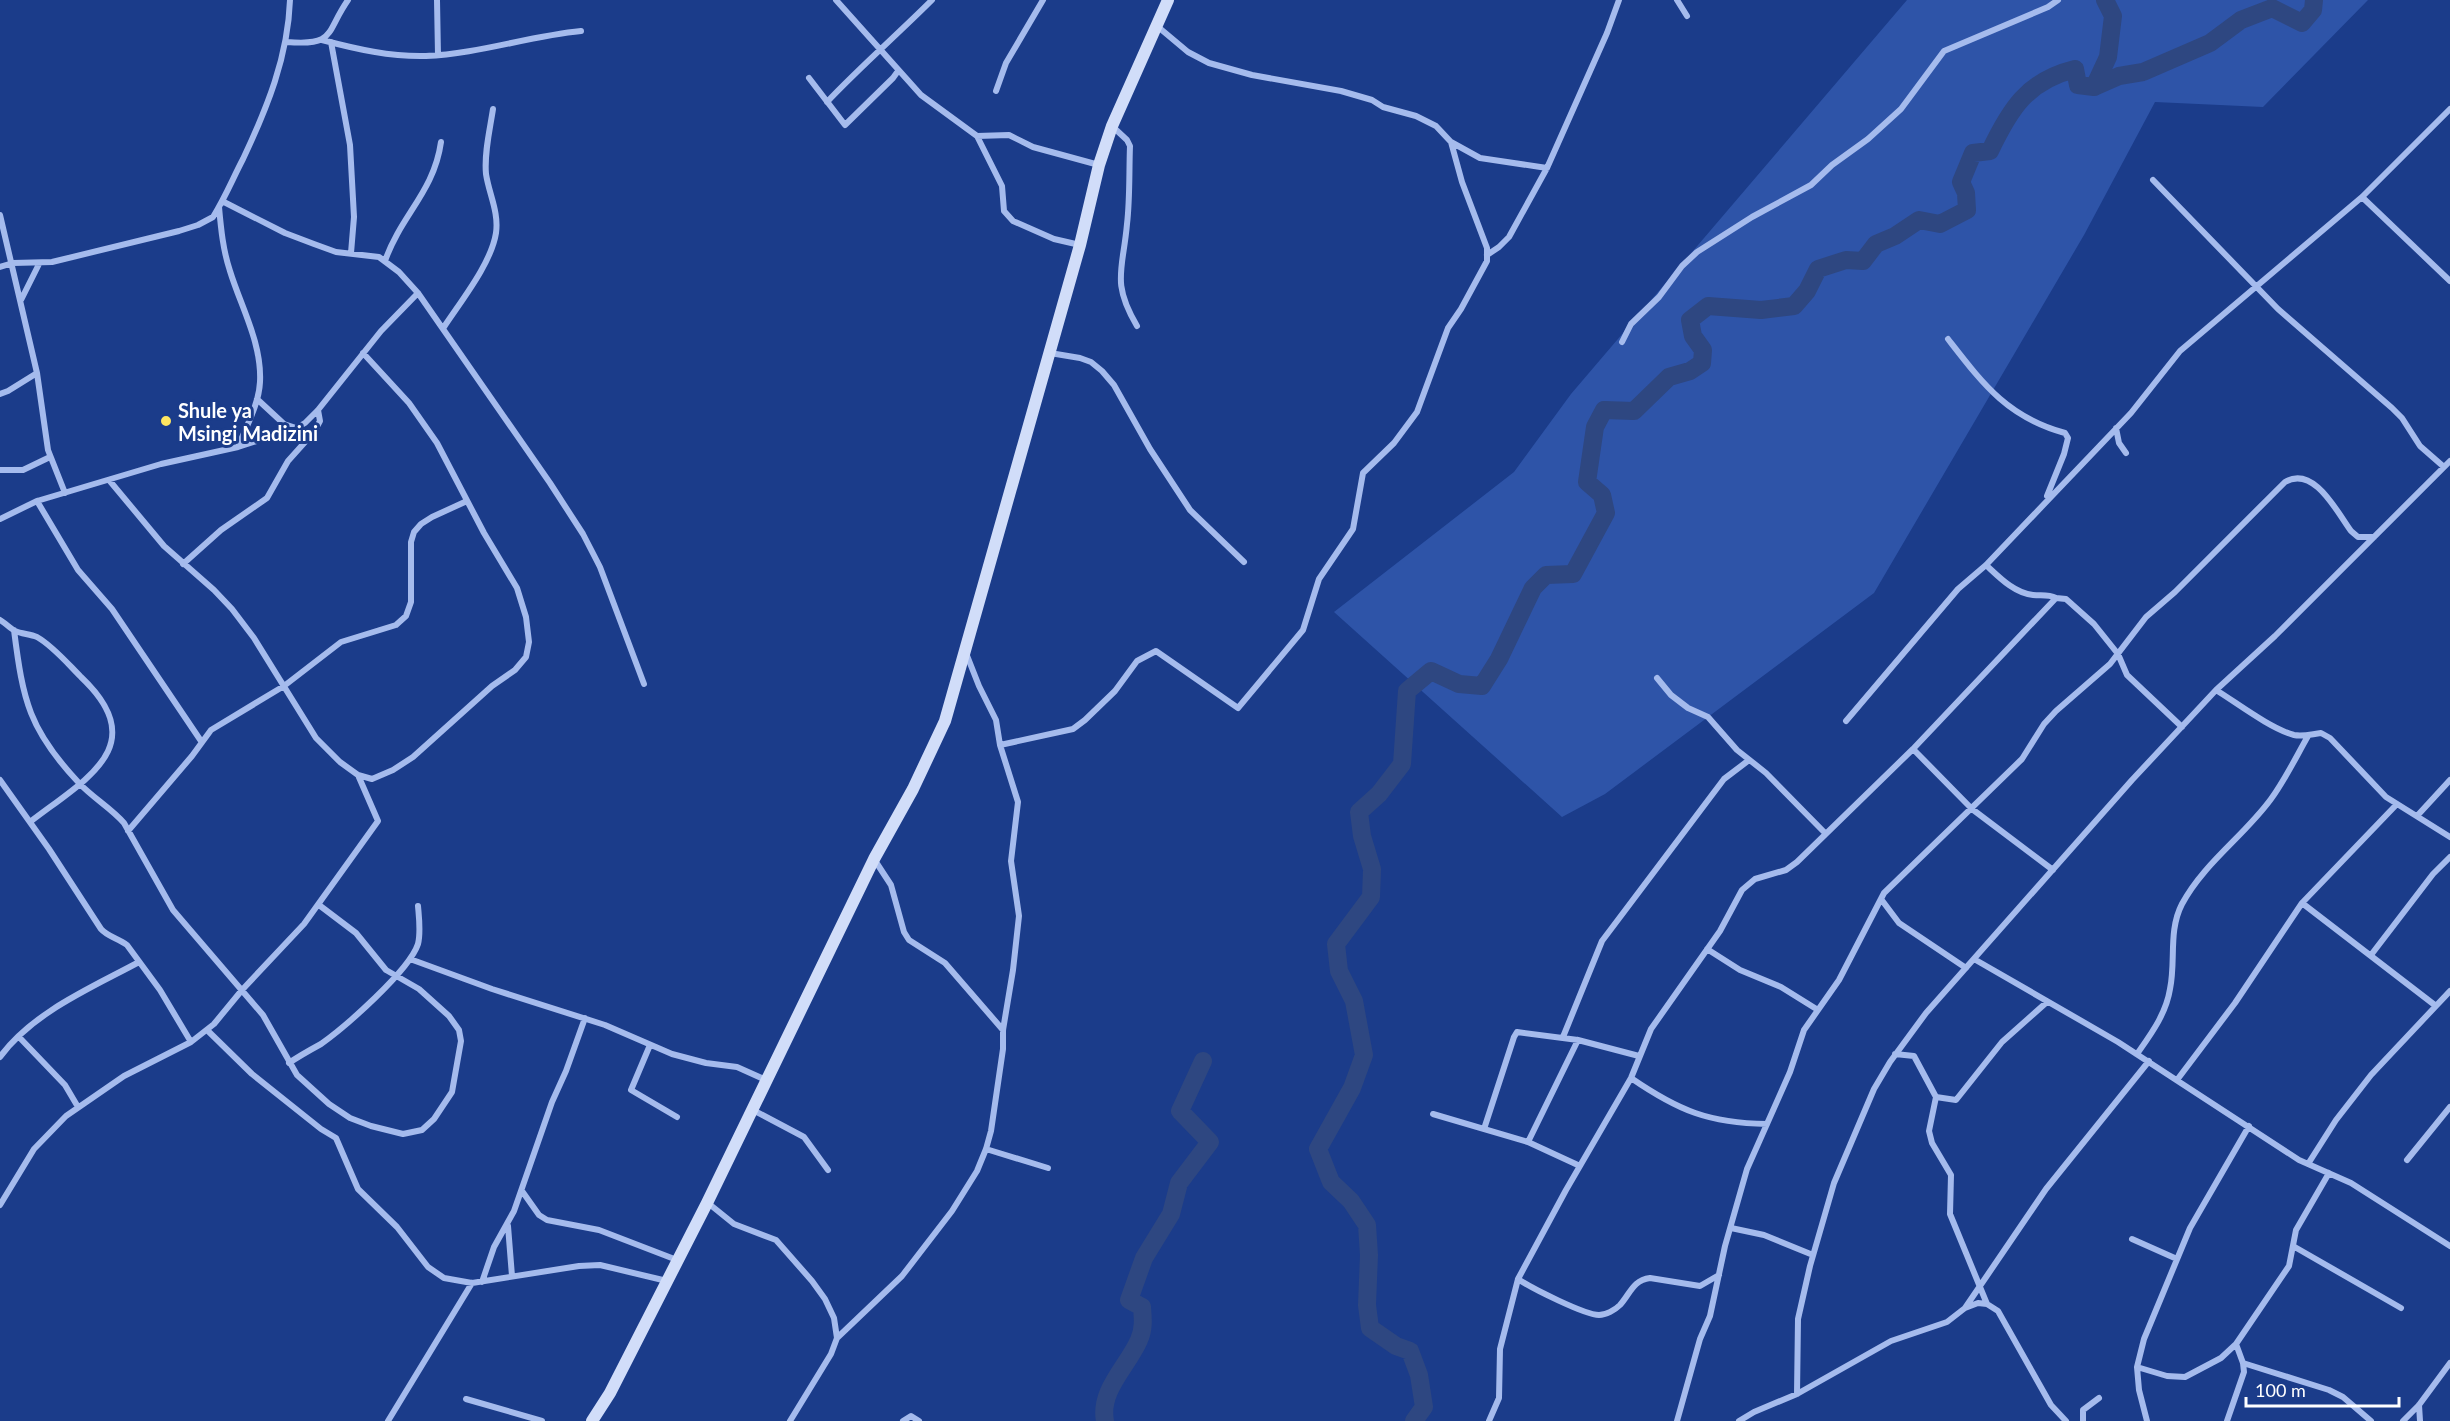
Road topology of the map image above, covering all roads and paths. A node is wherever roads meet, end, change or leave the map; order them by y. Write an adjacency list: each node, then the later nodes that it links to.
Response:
1 (290, 0): 15 (street)
2 (348, 0): 14 (street)
3 (437, 0): 18 (street)
4 (836, 0): 17 (street)
5 (932, 0): 17 (street)
6 (1043, 0): 21 (street)
7 (1168, 0): 12 (main road)
8 (1619, 0): 30 (street)
9 (1677, 0): 11 (street)
10 (2058, 0): 49 (street)
11 (1687, 16)
12 (1157, 26): 25 (main road); 28 (street)
13 (581, 31): 18 (street)
14 (322, 40): 15 (street); 16 (street)
15 (287, 42): 33 (street)
16 (331, 42): 18 (street); 36 (street)
17 (880, 52): 19 (street); 22 (street)
18 (438, 55)
19 (898, 71): 22 (street); 26 (street)
20 (809, 78): 22 (street)
21 (996, 91)
22 (827, 102)
23 (493, 109): 47 (street)
24 (2450, 109): 32 (street)
25 (1112, 126): 29 (main road); 46 (street)
26 (977, 136): 29 (street); 35 (street)
27 (441, 142): 38 (street)
28 (1451, 142): 30 (street); 37 (street)
29 (1099, 165): 35 (main road)
30 (1547, 168): 37 (street)
31 (2153, 180): 43 (street)
32 (2362, 197): 42 (street); 43 (street)
33 (221, 204): 36 (street); 40 (street); 54 (street)
34 (0, 215): 39 (street)
35 (1080, 245): 50 (main road)
36 (351, 254): 38 (street)
37 (1487, 255): 87 (street)
38 (385, 261): 44 (street)
39 (13, 263): 40 (street); 41 (street); 45 (street)
40 (39, 264): 45 (street)
41 (0, 267)
42 (2450, 281)
43 (2254, 286): 57 (street); 62 (street)
44 (418, 293): 47 (street); 51 (street)
45 (21, 300): 52 (street)
46 (1137, 326)
47 (444, 327): 80 (street)
48 (1948, 339): 68 (street)
49 (1622, 342)
50 (1049, 352): 71 (street); 77 (main road)
51 (363, 353): 55 (street); 67 (street)
52 (38, 373): 53 (street); 60 (street)
53 (0, 394)
54 (257, 399): 56 (street); 58 (street)
55 (318, 410): 56 (street); 72 (street)
56 (296, 428): 58 (street)
57 (2116, 428): 59 (street); 68 (street)
58 (238, 447): 64 (street)
59 (2126, 453)
60 (50, 457): 63 (street); 65 (street)
61 (2450, 461): 62 (street)
62 (2444, 467): 70 (street)
63 (0, 470)
64 (109, 480): 65 (street); 72 (street)
65 (64, 493): 66 (street)
66 (37, 501): 69 (street); 86 (street)
67 (467, 501): 81 (street); 90 (street)
68 (2045, 501): 73 (street)
69 (0, 519)
70 (2374, 537): 78 (street); 82 (street)
71 (1244, 562)
72 (183, 564): 81 (street)
73 (1986, 565): 74 (street); 83 (street)
74 (2056, 598): 78 (street); 88 (street)
75 (0, 620): 76 (street)
76 (14, 630): 93 (street); 93 (street)
77 (965, 649): 87 (street); 102 (main road)
78 (2118, 654): 84 (street); 95 (street)
79 (1657, 678): 89 (street)
80 (644, 684)
81 (285, 686): 86 (street); 90 (street)
82 (2216, 690): 84 (street); 85 (street)
83 (1846, 722)
84 (2182, 727): 103 (street)
85 (2308, 736): 94 (street); 129 (street)
86 (201, 741): 98 (street)
87 (1000, 745): 122 (street)
88 (1913, 749): 95 (street); 99 (street)
89 (1749, 760): 99 (street); 124 (street)
90 (358, 775): 106 (street)
91 (0, 780): 97 (street)
92 (2450, 780): 96 (street)
93 (80, 784): 97 (street); 98 (street)
94 (2397, 804): 96 (street); 105 (street)
95 (1972, 809): 103 (street); 104 (street)
96 (2417, 816): 100 (street)
97 (30, 822): 112 (street)
98 (128, 831): 115 (street)
99 (1825, 833): 108 (street)
100 (2450, 837)
101 (2450, 857): 109 (street)
102 (874, 859): 122 (street); 135 (main road)
103 (2053, 870): 111 (street)
104 (1881, 899): 113 (street); 119 (street)
105 (2302, 903): 109 (street); 136 (street)
106 (319, 905): 114 (street); 115 (street)
107 (418, 906): 110 (street)
108 (1707, 949): 119 (street); 130 (street)
109 (2371, 956): 118 (street)
110 (410, 959): 114 (street); 120 (street)
111 (1974, 959): 113 (street); 117 (street)
112 (139, 962): 123 (street); 126 (street)
113 (1966, 968): 128 (street)
114 (398, 975): 133 (street); 133 (street)
115 (242, 990): 121 (street); 133 (street)
116 (2450, 991): 118 (street)
117 (2048, 1002): 129 (street); 137 (street)
118 (2436, 1006): 149 (street)
119 (1818, 1010): 143 (street)
120 (585, 1018): 127 (street); 154 (street)
121 (207, 1030): 126 (street); 170 (street)
122 (1003, 1030): 147 (street)
123 (20, 1037): 131 (street); 138 (street)
124 (1563, 1037): 125 (street); 145 (street)
125 (1578, 1040): 130 (street); 146 (street)
126 (191, 1042): 138 (street)
127 (650, 1046): 135 (street); 142 (street)
128 (1895, 1054): 137 (street); 162 (street)
129 (2137, 1054): 132 (street)
130 (1639, 1056): 134 (street)
131 (0, 1057)
132 (2149, 1061): 136 (street); 171 (street)
133 (289, 1063)
134 (1631, 1078): 143 (street); 150 (street)
135 (767, 1080): 140 (main road)
136 (2177, 1080): 144 (street)
137 (1936, 1097): 171 (street)
138 (78, 1107): 156 (street)
139 (2450, 1107): 148 (street)
140 (753, 1110): 152 (street); 155 (main road)
141 (1433, 1114): 145 (street)
142 (677, 1117)
143 (1767, 1124): 158 (street)
144 (2249, 1126): 149 (street); 163 (street)
145 (1484, 1129): 146 (street)
146 (1528, 1142): 150 (street)
147 (986, 1149): 151 (street); 175 (street)
148 (2407, 1160)
149 (2308, 1164): 153 (street)
150 (1580, 1166): 167 (street)
151 (1048, 1168)
152 (828, 1170)
153 (2329, 1173): 160 (street); 161 (street)
154 (522, 1191): 157 (street); 164 (street)
155 (707, 1203): 164 (main road); 175 (street)
156 (0, 1206)
157 (508, 1225): 166 (street); 169 (street)
158 (1731, 1228): 162 (street); 165 (street)
159 (2132, 1239): 163 (street)
160 (2293, 1246): 174 (street); 176 (street)
161 (2450, 1246)
162 (1813, 1255): 180 (street)
163 (2177, 1259): 179 (street)
164 (677, 1260): 168 (main road)
165 (1719, 1275): 167 (street); 191 (street)
166 (512, 1276): 168 (street); 169 (street)
167 (1518, 1279): 190 (street)
168 (667, 1281): 186 (main road)
169 (482, 1282): 170 (street)
170 (472, 1284): 184 (street)
171 (1980, 1285): 172 (street); 173 (street)
172 (1987, 1304): 173 (street); 193 (street)
173 (1965, 1308): 180 (street)
174 (2401, 1308)
175 (837, 1338): 187 (street)
176 (2236, 1344): 177 (street); 179 (street)
177 (2244, 1363): 196 (street); 197 (street)
178 (2450, 1363): 183 (street)
179 (2137, 1367): 195 (street)
180 (1797, 1394): 192 (street)
181 (2099, 1398): 194 (street)
182 (466, 1399): 185 (street)
183 (2419, 1405): 198 (street); 199 (street)
184 (387, 1421)
185 (542, 1421)
186 (592, 1421)
187 (790, 1421)
188 (903, 1421): 189 (street)
189 (919, 1421)
190 (1489, 1421)
191 (1677, 1421)
192 (1738, 1421)
193 (2066, 1421)
194 (2083, 1421)
195 (2147, 1421)
196 (2227, 1421)
197 (2371, 1421)
198 (2403, 1421)
199 (2420, 1421)

